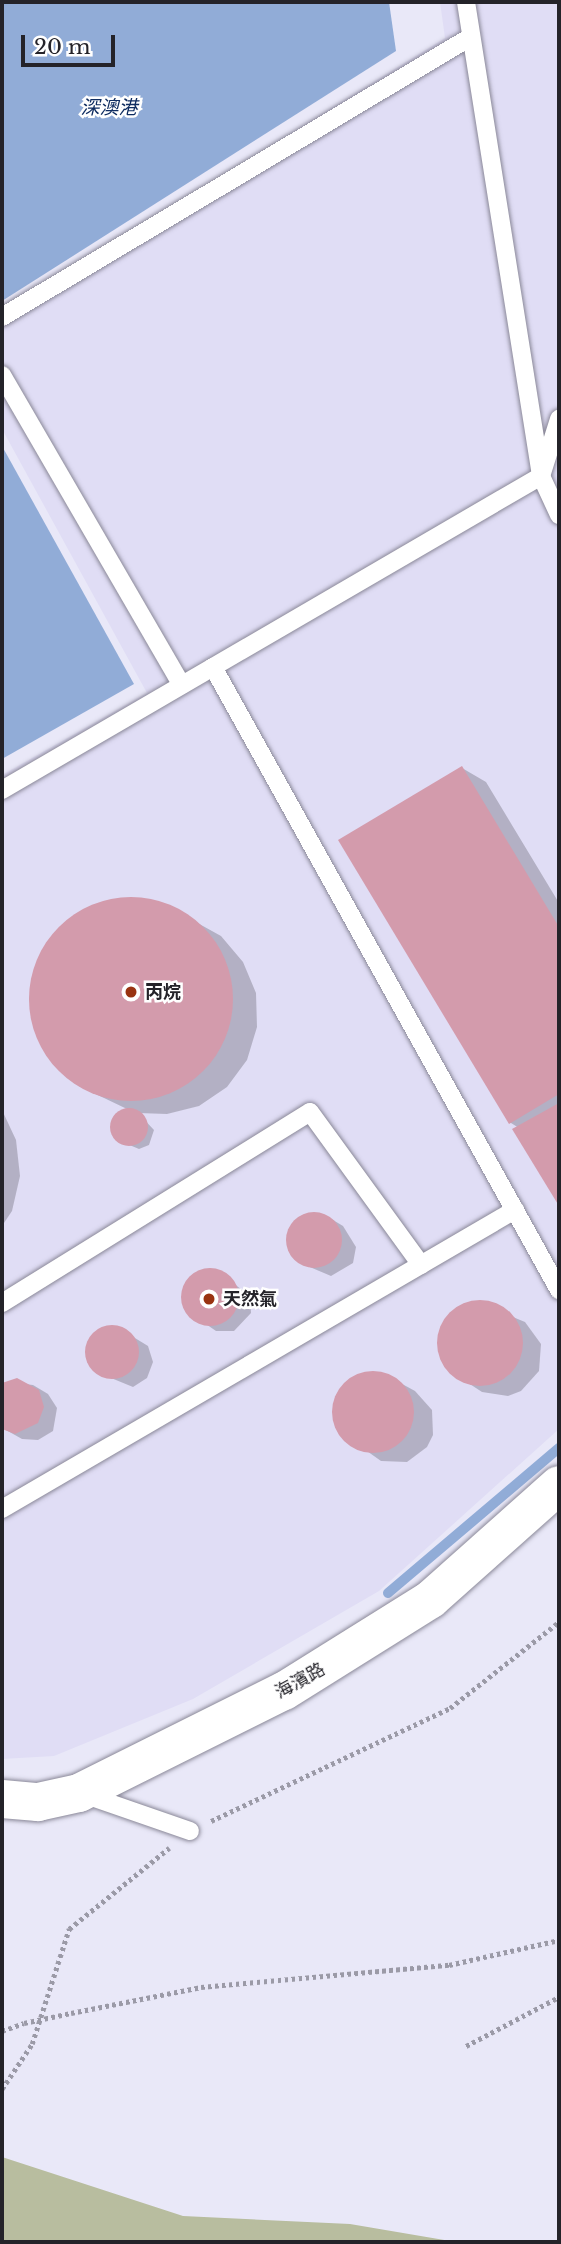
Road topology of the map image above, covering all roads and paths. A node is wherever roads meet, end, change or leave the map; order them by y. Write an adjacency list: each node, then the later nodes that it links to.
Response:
1 (466, 2): 2 (lane)
2 (469, 37): 3 (lane); 6 (lane)
3 (2, 317)
4 (2, 375): 9 (lane)
5 (559, 419): 6 (lane)
6 (541, 476): 7 (lane); 8 (lane)
7 (559, 515)
8 (213, 667): 9 (lane); 11 (lane)
9 (182, 685): 10 (lane)
10 (2, 790)
11 (515, 1210): 12 (lane); 13 (lane)
12 (421, 1265): 14 (lane); 16 (lane)
13 (559, 1290)
14 (2, 1303)
15 (559, 1485): 18 (main road, 海濱路)
16 (2, 1508)
17 (559, 1622): 20 (path)
18 (79, 1793): 19 (main road, 海濱路); 20 (lane)
19 (2, 1799)
20 (190, 1831): 25 (path)
21 (559, 1940): 23 (path, bridge)
22 (559, 1997): 24 (path)
23 (2, 2031)
24 (466, 2046)
25 (2, 2089)

